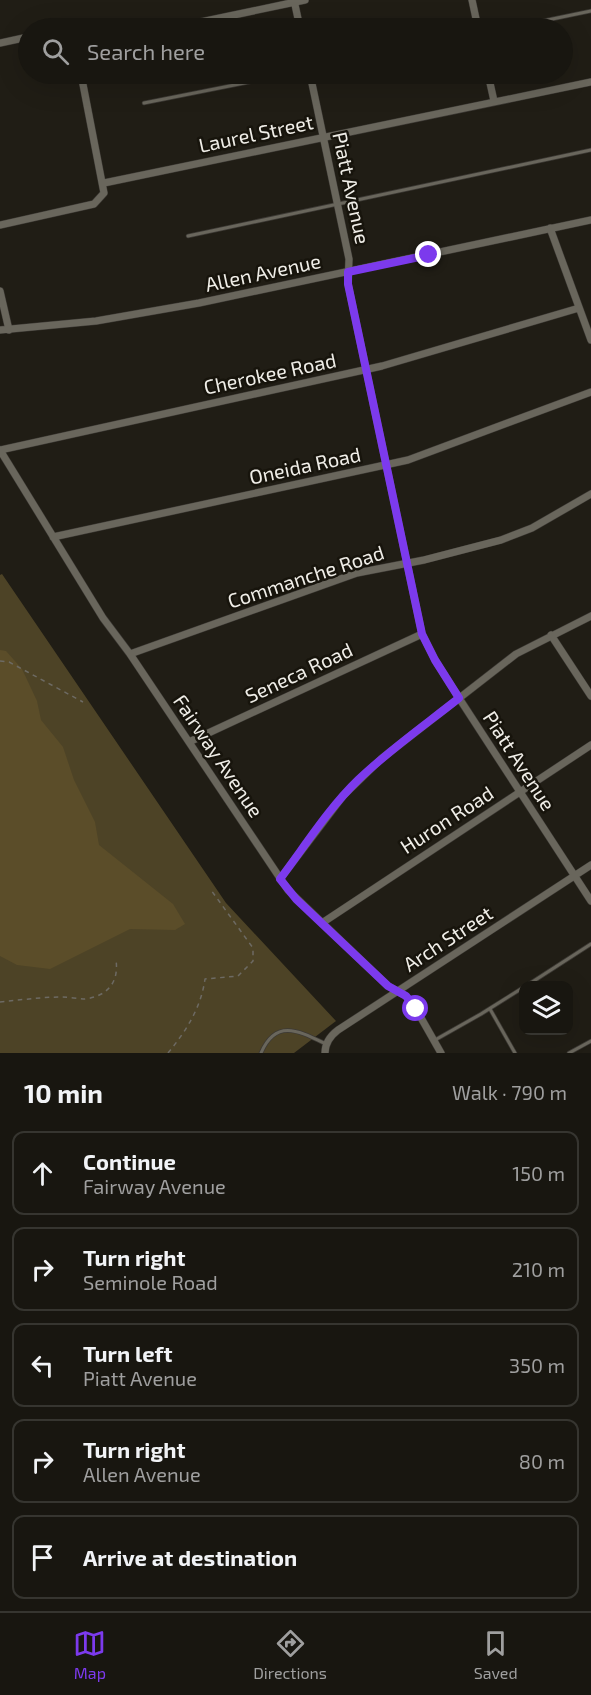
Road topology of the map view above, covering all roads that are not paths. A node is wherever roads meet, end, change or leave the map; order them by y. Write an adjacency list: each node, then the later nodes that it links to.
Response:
1 (305, 0): 3 (street)
2 (471, 0): 7 (street)
3 (294, 1): 5 (street); 6 (street)
4 (591, 11): 8 (lane)
5 (217, 18)
6 (298, 18)
7 (476, 18)
8 (557, 18)
9 (18, 39): 10 (street)
10 (0, 43)
11 (591, 82): 16 (street, Laurel Street)
12 (83, 84): 20 (street)
13 (240, 84): 17 (lane)
14 (312, 84): 18 (street, Piatt Avenue)
15 (490, 84): 16 (street)
16 (494, 101): 18 (street, Laurel Street)
17 (144, 103)
18 (323, 137): 20 (street, Laurel Street); 21 (street, Piatt Avenue)
19 (591, 150): 21 (lane)
20 (104, 183): 23 (street)
21 (337, 204): 25 (lane); 26 (street, Piatt Avenue)
22 (591, 220): 24 (street, Allen Avenue)
23 (0, 225)
24 (550, 228): 26 (street, Allen Avenue); 28 (street)
25 (188, 236)
26 (348, 272): 30 (street, Allen Avenue); 32 (street, Piatt Avenue)
27 (0, 291): 30 (street)
28 (579, 308): 31 (street); 32 (street, Cherokee Road)
29 (0, 330): 30 (street, Allen Avenue)
30 (9, 330)
31 (591, 340)
32 (366, 370): 34 (street, Cherokee Road); 35 (street, Piatt Avenue)
33 (591, 392): 35 (street, Oneida Road)
34 (0, 450): 37 (street, Fairway Avenue)
35 (386, 465): 37 (street, Oneida Road); 38 (street, Piatt Avenue)
36 (591, 494): 38 (street, Commanche Road)
37 (54, 537): 42 (street, Fairway Avenue)
38 (407, 563): 40 (street, Piatt Avenue); 42 (street, Commanche Road)
39 (591, 616): 41 (street)
40 (422, 634): 44 (street, Piatt Avenue); 45 (street, Seneca Road)
41 (552, 635): 43 (street); 44 (street)
42 (130, 654): 45 (street, Fairway Avenue)
43 (591, 696)
44 (459, 698): 47 (street, Piatt Avenue); 50 (street)
45 (189, 742): 50 (street, Fairway Avenue)
46 (591, 745): 47 (street, Huron Road)
47 (519, 792): 49 (street, Piatt Avenue); 52 (street, Huron Road)
48 (591, 865): 49 (street, Arch Street)
49 (574, 876): 51 (street, Piatt Avenue); 56 (street, Arch Street)
50 (280, 879): 52 (street, Fairway Avenue)
51 (591, 901)
52 (322, 923): 56 (street, Fairway Avenue)
53 (591, 944): 54 (lane)
54 (533, 981)
55 (519, 990): 57 (lane)
56 (397, 992): 58 (street, Fairway Avenue); 60 (street, Arch Street)
57 (490, 1009): 58 (lane); 64 (lane)
58 (434, 1040): 63 (street, Fairway Avenue)
59 (591, 1041): 65 (lane)
60 (326, 1044): 61 (lane); 62 (street)
61 (261, 1053)
62 (325, 1053)
63 (441, 1053)
64 (515, 1053)
65 (569, 1053)

